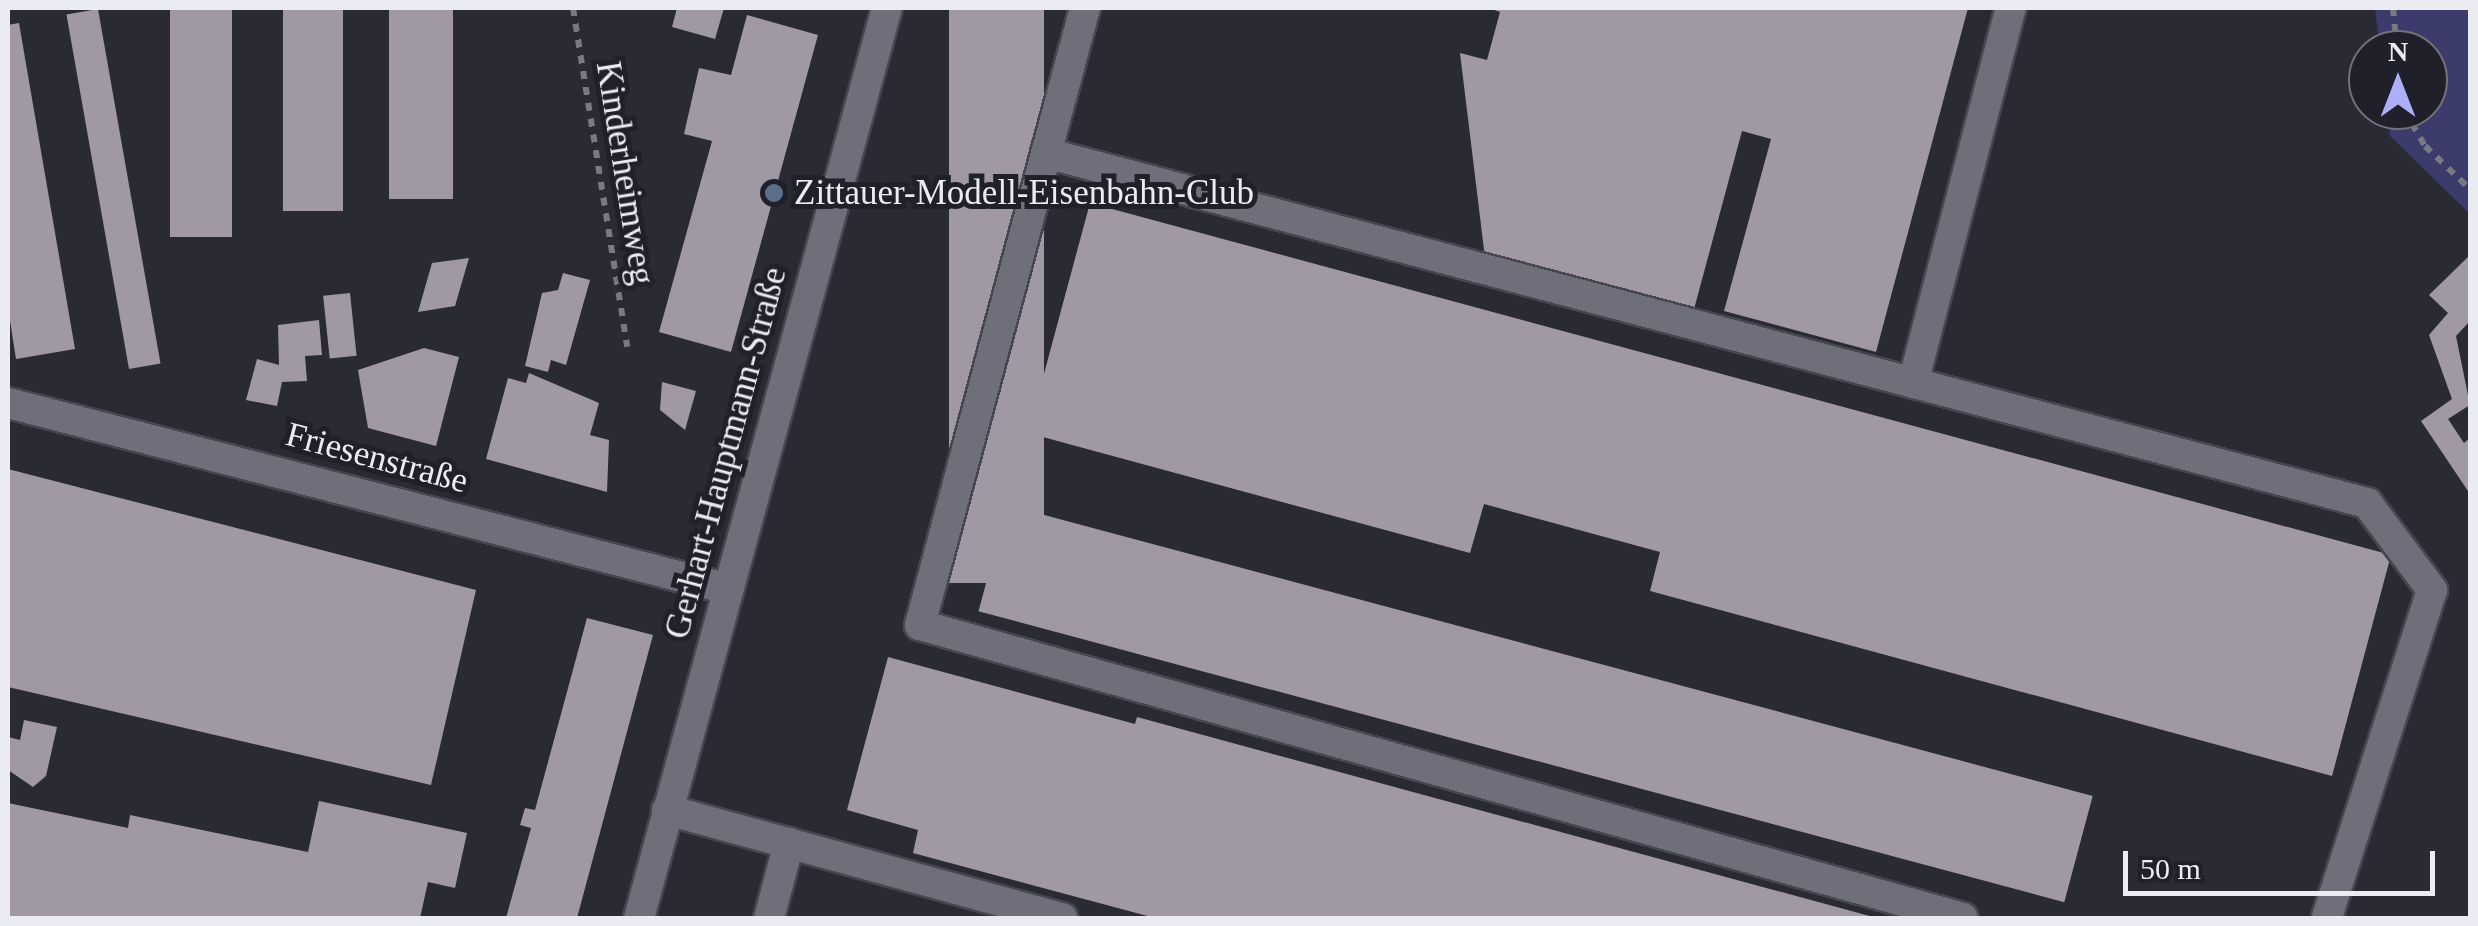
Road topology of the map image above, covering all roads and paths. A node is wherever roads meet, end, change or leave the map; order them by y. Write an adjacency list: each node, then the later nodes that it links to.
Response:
1 (574, 8): 8 (path, Kinderheimweg)
2 (886, 8): 11 (street, Gerhart-Hauptmann-Straße)
3 (1084, 8): 6 (street)
4 (2011, 8): 9 (street)
5 (2416, 130): 7 (path)
6 (1046, 152): 9 (street); 17 (street)
7 (2470, 189)
8 (627, 346)
9 (1914, 383): 18 (street)
10 (8, 403): 11 (street, Friesenstraße)
11 (728, 589): 12 (street, Gerhart-Hauptmann-Straße)
12 (667, 810): 13 (street); 14 (street, Gerhart-Hauptmann-Straße)
13 (788, 843): 15 (street); 16 (street)
14 (640, 918)
15 (769, 918)
16 (1063, 918)
17 (1963, 918)
18 (2327, 918)

